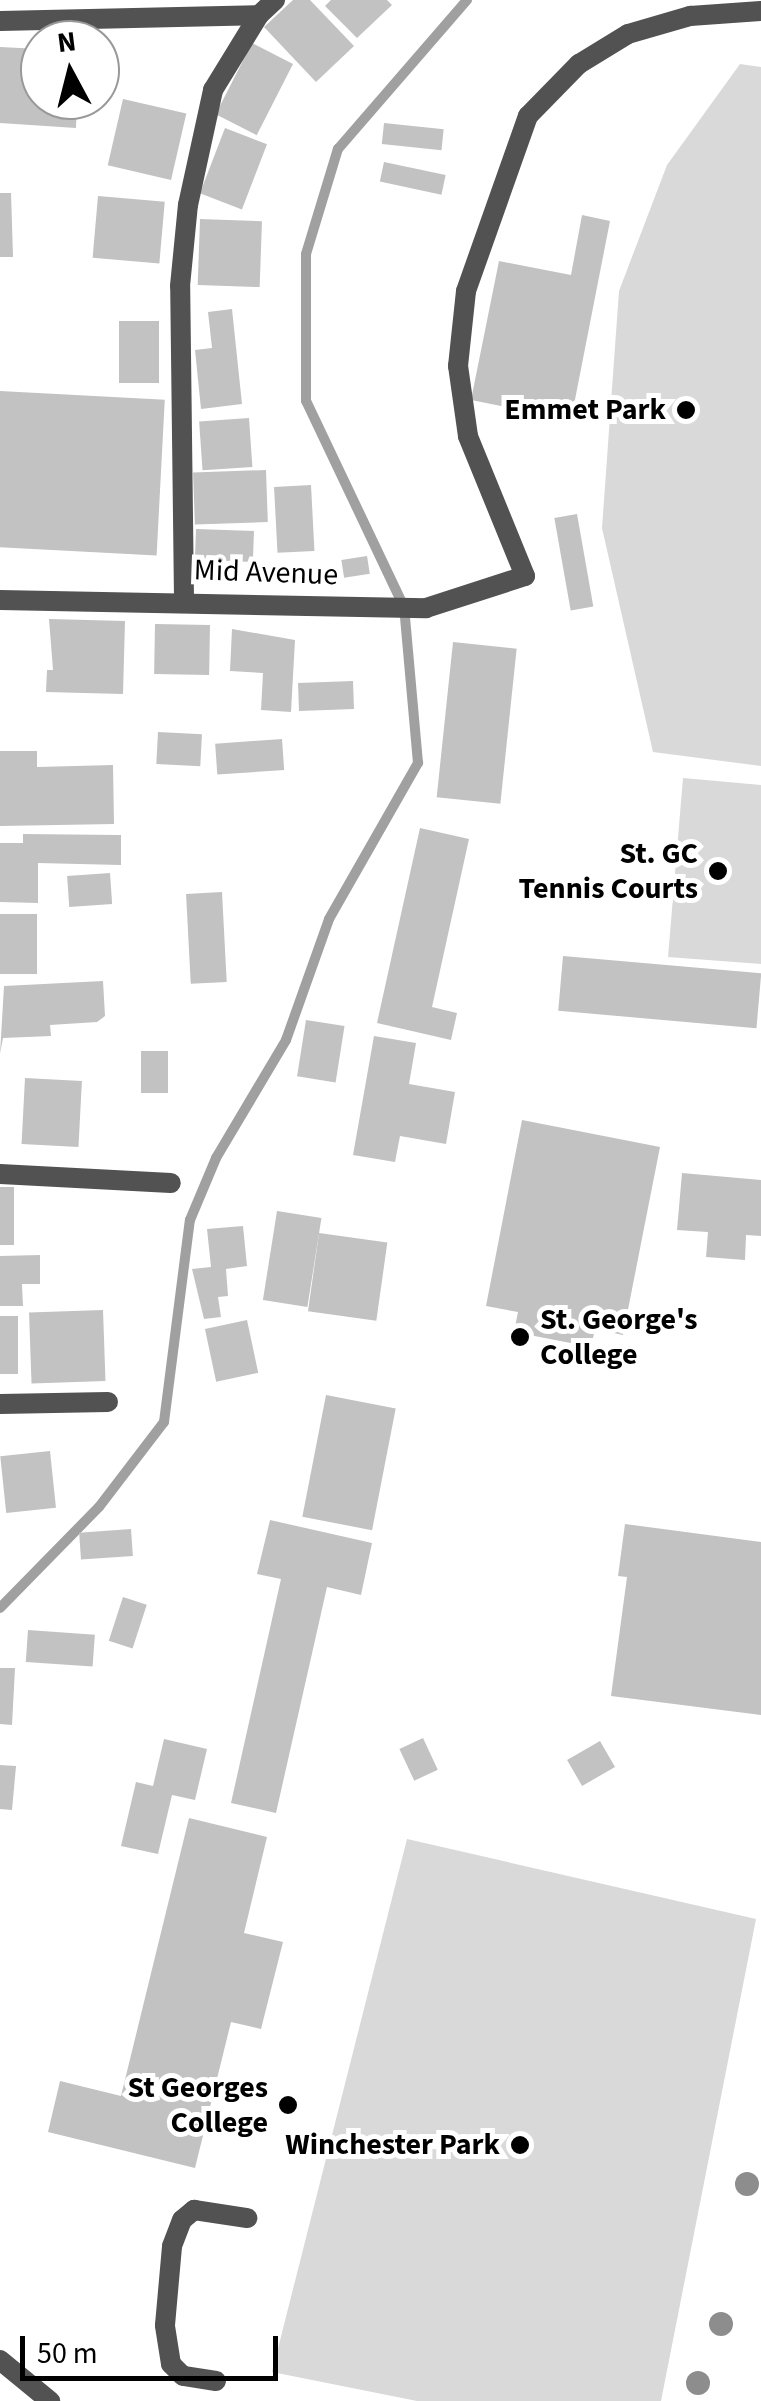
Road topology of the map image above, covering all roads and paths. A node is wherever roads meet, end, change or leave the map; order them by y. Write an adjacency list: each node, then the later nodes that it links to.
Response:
1 (267, 8): 3 (street); 5 (street)
2 (761, 11): 5 (street, Mid Avenue)
3 (0, 21)
4 (0, 600): 5 (street, Mid Avenue)
5 (184, 600)
6 (0, 1174): 7 (street)
7 (171, 1184)
8 (108, 1402): 9 (street)
9 (0, 1404)
10 (247, 2218): 12 (street)
11 (0, 2360): 13 (street)
12 (216, 2381)
13 (50, 2401)

